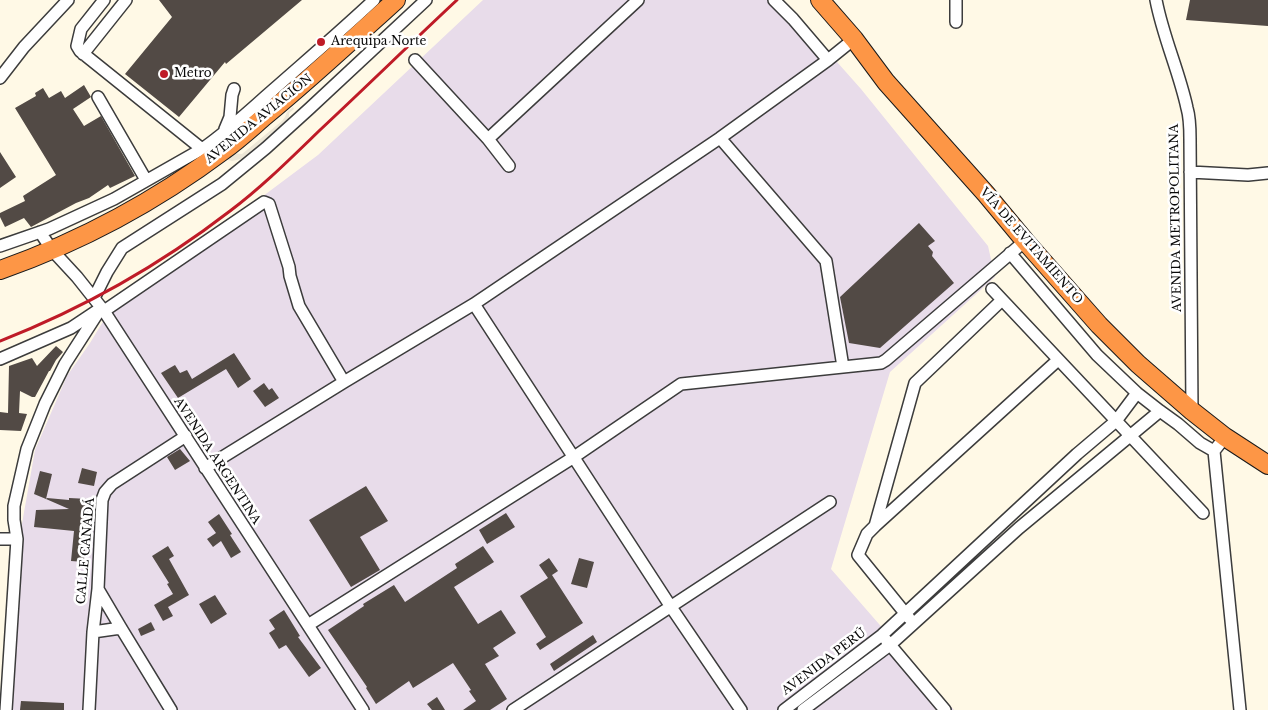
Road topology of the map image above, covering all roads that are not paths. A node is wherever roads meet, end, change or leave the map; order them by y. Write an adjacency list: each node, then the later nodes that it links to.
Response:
1 (68, 0): 17 (street)
2 (104, 0): 14 (street)
3 (126, 0): 14 (street)
4 (374, 0): 20 (street)
5 (396, 0): 23 (highway, AVENIDA AVIACIÓN)
6 (426, 0): 35 (street)
7 (638, 0): 22 (street)
8 (774, 0): 16 (street)
9 (820, 0): 13 (highway, VÍA DE EVITAMIENTO)
10 (956, 0): 12 (street)
11 (1156, 0): 25 (street, AVENIDA METROPOLITANA)
12 (956, 22)
13 (854, 40): 16 (street); 29 (highway, VÍA DE EVITAMIENTO)
14 (83, 54): 23 (street)
15 (415, 60): 22 (street)
16 (828, 60): 21 (street)
17 (0, 78)
18 (234, 88): 20 (street)
19 (98, 97): 27 (street)
20 (225, 131): 23 (street)
21 (720, 138): 37 (street); 41 (street)
22 (488, 139): 24 (street)
23 (206, 154): 27 (street); 31 (highway, AVENIDA AVIACIÓN)
24 (509, 166)
25 (1190, 172): 26 (street); 44 (street, AVENIDA METROPOLITANA)
26 (1268, 173)
27 (146, 180): 28 (street)
28 (40, 232): 30 (street); 31 (street, AVENIDA ARGENTINA)
29 (1025, 241): 32 (street); 44 (highway, VÍA DE EVITAMIENTO)
30 (0, 246)
31 (52, 250): 33 (highway, AVENIDA AVIACIÓN); 35 (street, AVENIDA ARGENTINA)
32 (1010, 253): 41 (street); 43 (street)
33 (0, 270)
34 (992, 289): 36 (street)
35 (94, 298): 38 (street, AVENIDA ARGENTINA)
36 (1002, 300): 40 (street); 57 (street)
37 (474, 304): 42 (street); 51 (street)
38 (103, 310): 39 (street); 42 (street); 47 (street, AVENIDA ARGENTINA); 56 (street)
39 (0, 359)
40 (1058, 360): 46 (street); 57 (street)
41 (843, 367): 51 (street)
42 (344, 382): 53 (street)
43 (1137, 393): 45 (street); 46 (street, AVENIDA PERÚ)
44 (1192, 411): 49 (highway, VÍA DE EVITAMIENTO)
45 (1160, 412): 48 (street, AVENIDA PERÚ); 50 (street)
46 (1116, 421): 48 (street); 62 (street, AVENIDA PERÚ)
47 (186, 436): 53 (street, AVENIDA ARGENTINA); 60 (street, CALLE CANADÁ)
48 (1130, 436): 55 (street); 63 (street, AVENIDA PERÚ)
49 (1225, 437): 50 (street); 52 (highway, VÍA DE EVITAMIENTO)
50 (1214, 451): 78 (street)
51 (574, 458): 61 (street); 64 (street)
52 (1268, 465)
53 (205, 468): 64 (street, AVENIDA ARGENTINA)
54 (830, 502): 61 (street)
55 (1203, 514)
56 (14, 520): 58 (street); 59 (street)
57 (875, 526): 62 (street)
58 (0, 539): 59 (street)
59 (17, 539): 69 (street)
60 (98, 589): 65 (street); 66 (street, CALLE CANADÁ)
61 (671, 607): 73 (street); 74 (street)
62 (905, 614): 63 (street); 67 (street, AVENIDA PERÚ)
63 (913, 624): 68 (street, AVENIDA PERÚ)
64 (308, 626): 72 (street, AVENIDA ARGENTINA)
65 (121, 628): 66 (street); 71 (street)
66 (93, 632): 70 (street, CALLE CANADÁ)
67 (882, 635): 68 (street); 75 (street, AVENIDA PERÚ)
68 (890, 645): 76 (street, AVENIDA PERÚ); 77 (street)
69 (6, 710)
70 (89, 710)
71 (172, 710)
72 (363, 710)
73 (513, 710)
74 (740, 710)
75 (784, 710)
76 (803, 710)
77 (946, 710)
78 (1240, 710)

